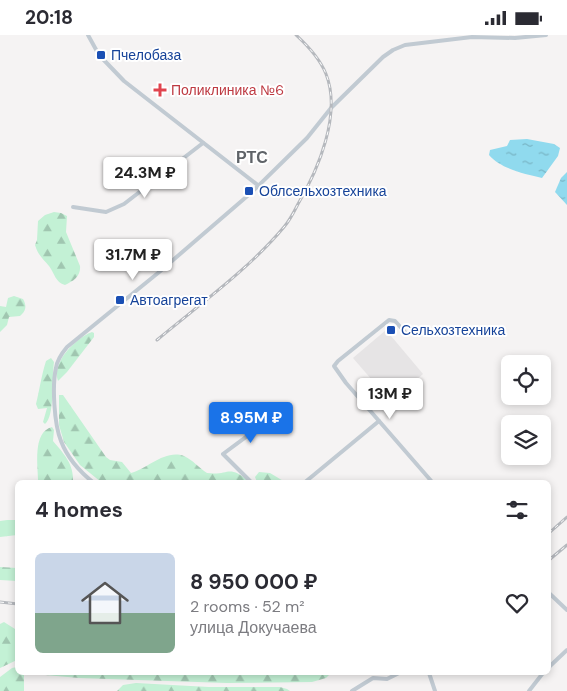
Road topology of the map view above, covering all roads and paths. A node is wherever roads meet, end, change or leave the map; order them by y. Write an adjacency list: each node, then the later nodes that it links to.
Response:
1 (88, 35): 3 (street)
2 (546, 35): 4 (street)
3 (203, 143): 4 (street); 5 (street)
4 (259, 186): 9 (street)
5 (73, 207)
6 (405, 332): 8 (street)
7 (269, 420): 10 (street)
8 (379, 421): 11 (street); 12 (street)
9 (91, 480)
10 (249, 480)
11 (308, 480)
12 (430, 480)
13 (551, 595): 14 (street)
14 (567, 610)
15 (567, 650): 16 (street)
16 (551, 665)
17 (395, 675): 20 (street)
18 (429, 675): 21 (street)
19 (541, 675): 22 (street)
20 (352, 691)
21 (436, 691)
22 (529, 691)

